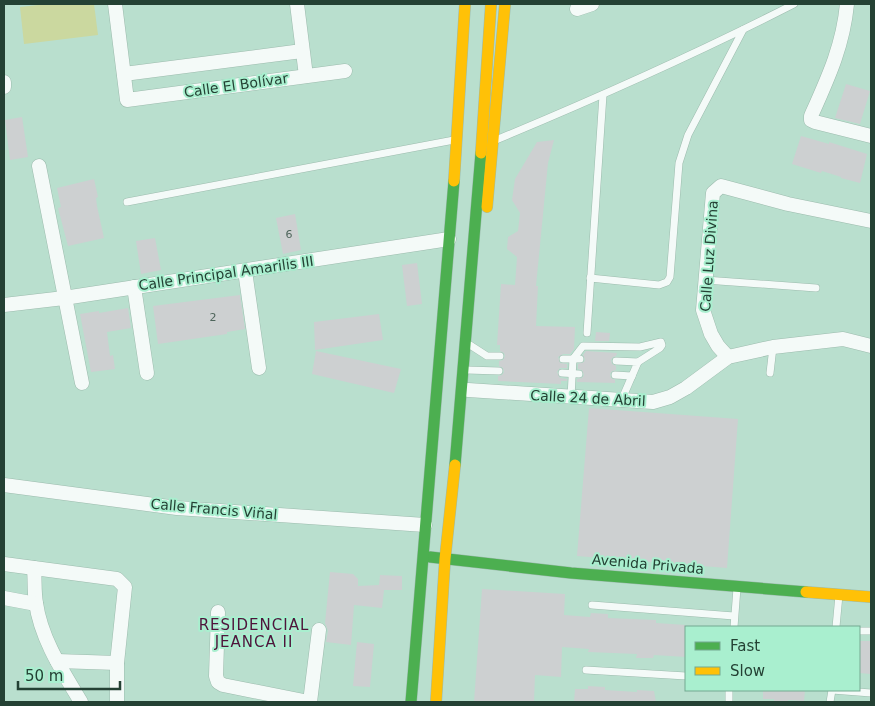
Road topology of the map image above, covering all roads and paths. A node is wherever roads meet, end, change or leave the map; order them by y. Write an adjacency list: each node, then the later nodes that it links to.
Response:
1 (115, 4): 13 (street)
2 (296, 4): 11 (street)
3 (465, 4): 19 (main road)
4 (491, 4): 21 (main road)
5 (505, 4): 20 (main road)
6 (592, 4): 9 (street)
7 (794, 4): 10 (lane)
8 (847, 4): 18 (street)
9 (578, 9)
10 (743, 30): 17 (lane); 27 (lane)
11 (302, 51): 13 (street, Calle El Bolívar); 14 (street)
12 (345, 71): 14 (street, Calle El Bolívar)
13 (124, 74): 14 (street, Calle El Bolívar)
14 (306, 76)
15 (4, 82): 16 (street)
16 (4, 87)
17 (603, 95): 20 (lane); 27 (lane)
18 (871, 136)
19 (457, 140): 23 (lane); 25 (main road)
20 (494, 141): 21 (lane); 34 (main road)
21 (482, 146): 34 (main road)
22 (39, 166): 31 (street)
23 (127, 202)
24 (871, 221): 28 (street, Calle Luz Divina)
25 (449, 239): 26 (street, Calle Principal Amarilis III); 57 (main road)
26 (246, 271): 29 (street, Calle Principal Amarilis III); 43 (street)
27 (590, 278): 33 (lane)
28 (705, 280): 30 (lane); 38 (street, Calle Luz Divina)
29 (134, 287): 31 (street, Calle Principal Amarilis III); 46 (street)
30 (816, 288)
31 (64, 298): 32 (street, Calle Principal Amarilis III); 52 (street)
32 (4, 305)
33 (587, 333)
34 (468, 344): 37 (lane); 44 (main road)
35 (871, 346): 36 (street, Calle 24 de Abril)
36 (773, 347): 38 (street, Calle 24 de Abril); 49 (lane)
37 (500, 356)
38 (728, 357): 55 (street, Calle 24 de Abril)
39 (563, 359): 40 (lane)
40 (576, 359): 42 (lane); 48 (lane)
41 (616, 361): 42 (lane)
42 (638, 362): 51 (lane)
43 (259, 368)
44 (467, 370): 45 (lane); 53 (main road); 59 (main road)
45 (499, 371)
46 (147, 373)
47 (562, 373): 48 (lane)
48 (576, 373): 54 (lane)
49 (770, 373)
50 (615, 375): 51 (lane)
51 (632, 376): 55 (lane)
52 (82, 383)
53 (468, 390): 54 (street, Calle 24 de Abril); 59 (main road)
54 (571, 397): 55 (street, Calle 24 de Abril)
55 (622, 399)
56 (4, 485): 57 (street, Calle Francis Viñal)
57 (425, 525): 58 (main road)
58 (422, 556): 59 (main road, Avenida Privada); 82 (main road)
59 (449, 560): 62 (main road, Avenida Privada); 83 (main road); 84 (main road)
60 (4, 564): 61 (street)
61 (34, 568): 66 (street); 74 (street)
62 (737, 586): 63 (main road, Avenida Privada); 69 (lane)
63 (839, 595): 64 (main road, Avenida Privada); 71 (lane)
64 (871, 597)
65 (4, 598): 66 (street)
66 (36, 604): 73 (street)
67 (592, 605): 69 (lane)
68 (218, 612): 81 (street)
69 (734, 616): 70 (lane)
70 (734, 626)
71 (836, 626)
72 (319, 630): 81 (street)
73 (57, 660): 74 (street); 79 (street)
74 (117, 663): 80 (street)
75 (586, 670): 76 (lane)
76 (685, 676)
77 (845, 691): 78 (lane)
78 (871, 693)
79 (81, 702)
80 (117, 702)
81 (309, 702)
82 (411, 702)
83 (436, 702)
84 (446, 702)

